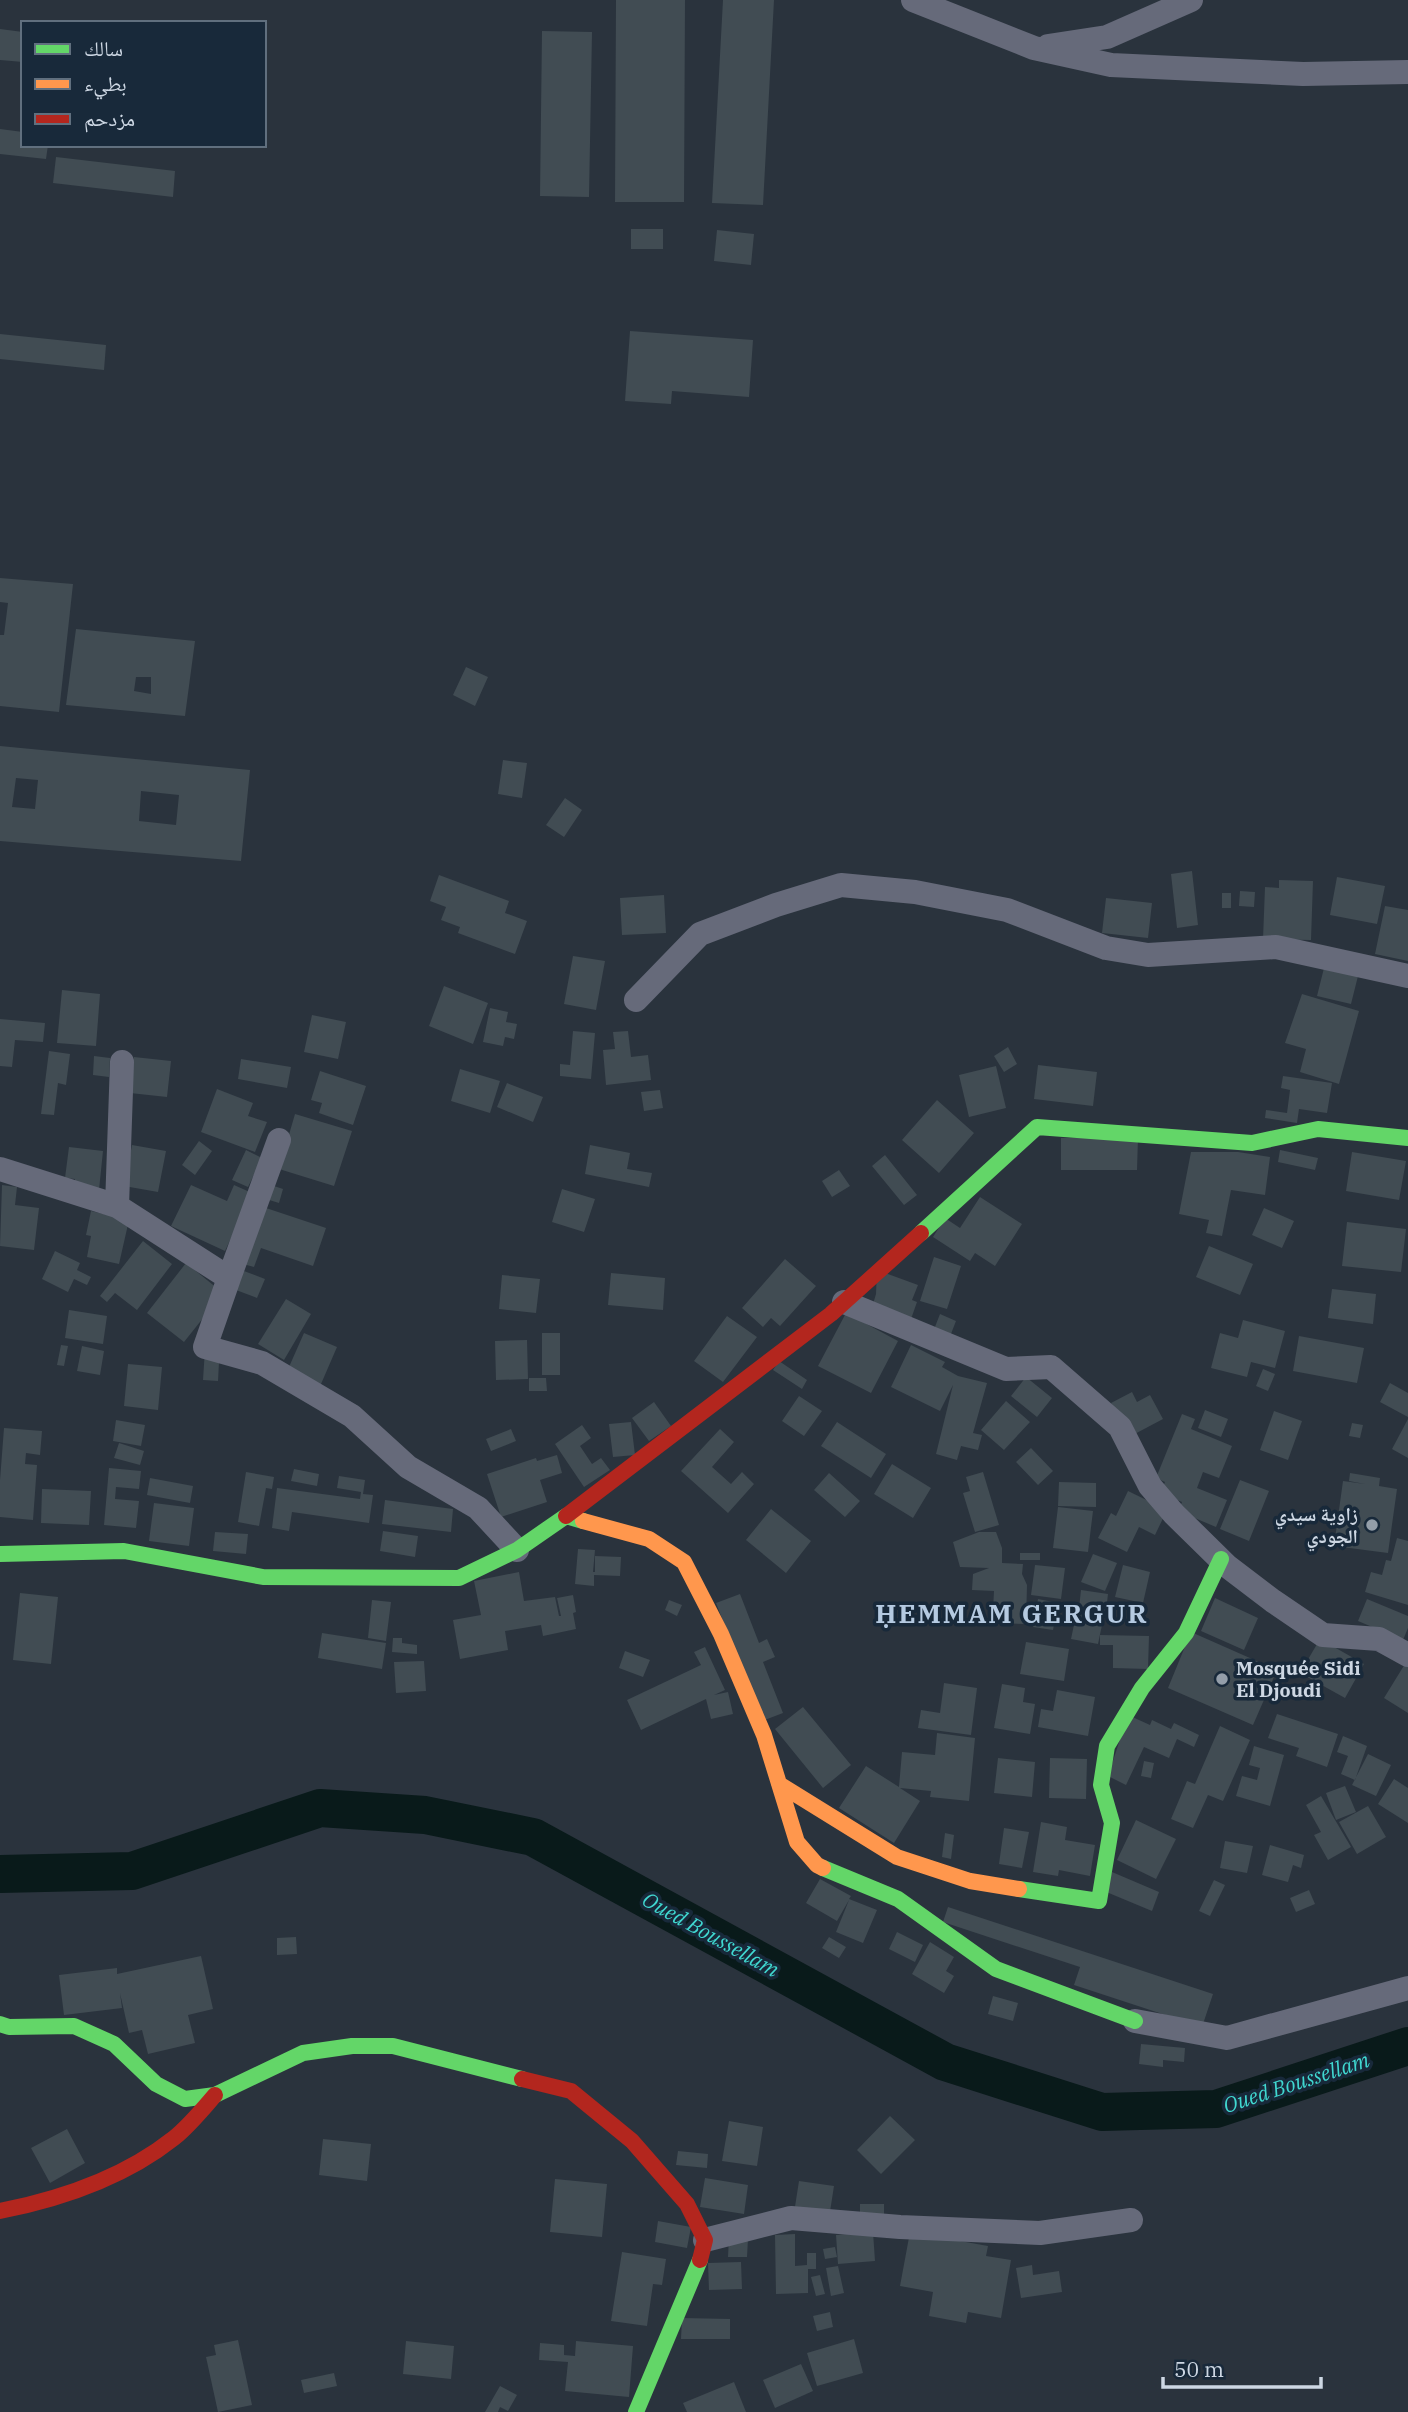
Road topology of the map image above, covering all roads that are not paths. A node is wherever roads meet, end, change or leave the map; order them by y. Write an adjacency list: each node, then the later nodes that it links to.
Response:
1 (913, 0): 3 (street)
2 (1191, 0): 3 (street)
3 (1034, 48): 4 (street)
4 (1408, 72)
5 (1408, 976): 6 (street)
6 (636, 1000)
7 (122, 1062): 11 (street)
8 (1408, 1138): 13 (street)
9 (279, 1140): 12 (street)
10 (0, 1169): 11 (street)
11 (117, 1206): 12 (street)
12 (229, 1278): 15 (street)
13 (844, 1302): 14 (street); 17 (street)
14 (566, 1516): 15 (street); 19 (street)
15 (517, 1550): 16 (street)
16 (0, 1554)
17 (1221, 1559): 18 (street); 19 (street)
18 (1408, 1655)
19 (779, 1784): 21 (street)
20 (1408, 1988): 21 (street)
21 (1135, 2021)
22 (0, 2024): 23 (street)
23 (215, 2095): 24 (street); 26 (street)
24 (0, 2211)
25 (1131, 2220): 26 (street)
26 (705, 2240): 27 (street)
27 (636, 2412)

